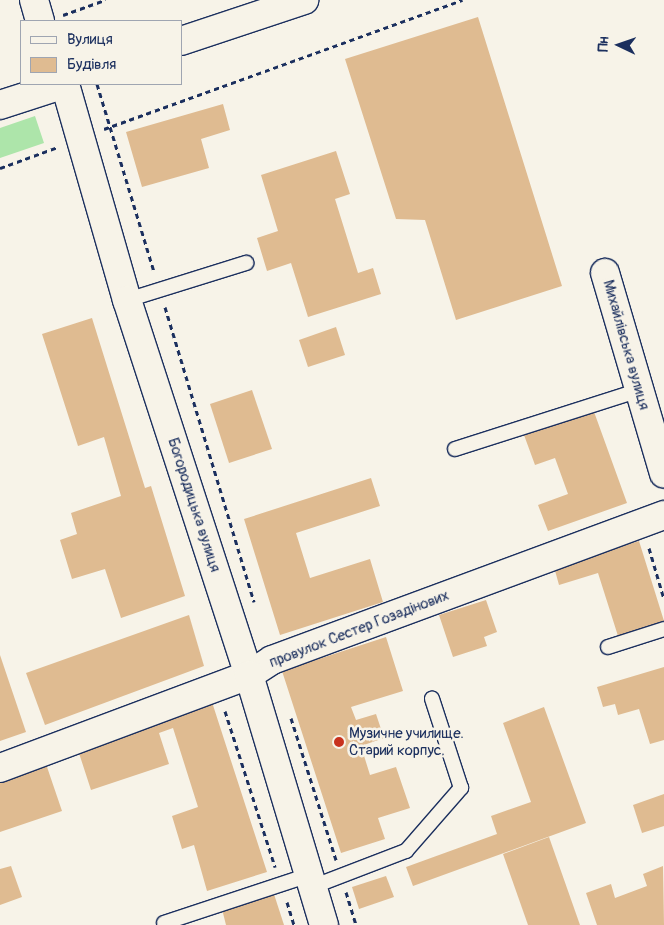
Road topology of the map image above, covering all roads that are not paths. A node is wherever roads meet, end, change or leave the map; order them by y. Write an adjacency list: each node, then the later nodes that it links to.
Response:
1 (34, 0): 3 (street)
2 (304, 0): 4 (street)
3 (48, 20)
4 (182, 42)
5 (62, 85): 7 (street)
6 (65, 85): 10 (street, Богородицька вулиця)
7 (0, 105)
8 (246, 263): 10 (lane)
9 (605, 273): 11 (street, Михайлівська вулиця)
10 (127, 300): 17 (street, Богородицька вулиця)
11 (640, 390): 12 (lane); 13 (street, Михайлівська вулиця)
12 (455, 449)
13 (664, 474)
14 (653, 519): 17 (street, провулок Сестер Гозадінових)
15 (664, 628): 16 (lane)
16 (608, 646)
17 (249, 675): 19 (street, провулок Сестер Гозадінових); 20 (street, Богородицька вулиця)
18 (432, 699): 20 (lane)
19 (0, 768)
20 (311, 881): 21 (lane); 22 (street, Богородицька вулиця)
21 (164, 923)
22 (324, 925)

